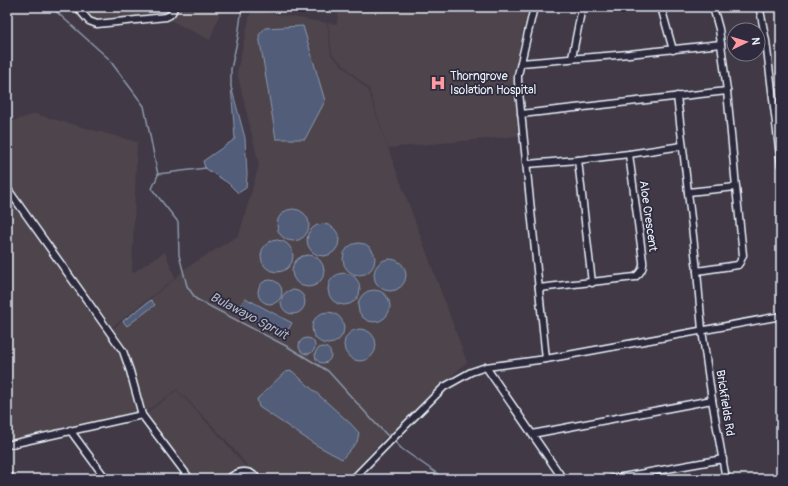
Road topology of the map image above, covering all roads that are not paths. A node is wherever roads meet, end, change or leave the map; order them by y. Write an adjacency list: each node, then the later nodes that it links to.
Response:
1 (77, 7): 2 (street)
2 (174, 7)
3 (534, 7): 11 (street)
4 (582, 7): 10 (street)
5 (661, 7): 9 (street)
6 (713, 7): 8 (street)
7 (759, 7): 19 (street)
8 (721, 44): 9 (street); 12 (street)
9 (673, 50): 10 (street)
10 (572, 58): 11 (street)
11 (521, 63): 14 (street)
12 (727, 91): 13 (street); 20 (street)
13 (677, 96): 14 (street); 15 (street, Brickfields Rd)
14 (521, 114): 18 (street)
15 (682, 146): 16 (street); 22 (street, Brickfields Rd)
16 (628, 154): 17 (street); 24 (street, Aloe Crescent)
17 (578, 160): 18 (street); 24 (street)
18 (527, 164): 25 (street)
19 (781, 165)
20 (736, 187): 22 (street); 23 (street)
21 (7, 188): 31 (street)
22 (688, 192): 23 (street, Brickfields Rd)
23 (697, 271): 27 (street, Brickfields Rd)
24 (592, 283): 25 (street, Aloe Crescent)
25 (539, 288): 28 (street)
26 (781, 316): 27 (street)
27 (702, 330): 28 (street); 30 (street, Brickfields Rd)
28 (546, 359): 29 (street)
29 (486, 367): 33 (street); 42 (street)
30 (712, 400): 33 (street); 35 (street, Brickfields Rd)
31 (142, 415): 32 (street); 39 (street)
32 (70, 430): 34 (street); 38 (street)
33 (532, 434): 43 (street)
34 (7, 445)
35 (723, 459): 44 (street); 45 (street, Brickfields Rd)
36 (7, 475): 37 (street)
37 (10, 479)
38 (106, 479)
39 (190, 479)
40 (228, 479): 41 (street)
41 (258, 479)
42 (353, 479)
43 (564, 479)
44 (611, 479)
45 (726, 479)

